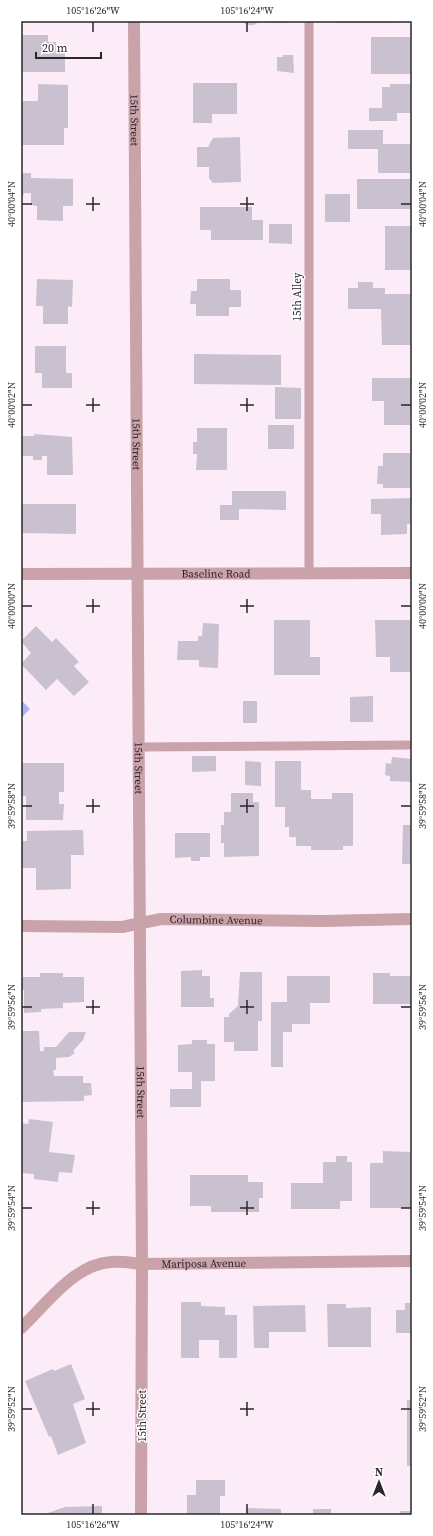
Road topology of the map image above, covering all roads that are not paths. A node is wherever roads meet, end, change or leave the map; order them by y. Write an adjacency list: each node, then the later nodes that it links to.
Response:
1 (134, 21): 5 (street, 15th Street)
2 (309, 21): 6 (lane, 15th Alley)
3 (412, 573): 6 (street, Baseline Road)
4 (21, 574): 5 (street, Baseline Road)
5 (137, 574): 6 (street, Baseline Road); 8 (street, 15th Street)
6 (309, 574)
7 (412, 745): 8 (lane)
8 (138, 747): 10 (street, 15th Street)
9 (412, 920): 10 (street, Columbine Avenue)
10 (139, 925): 11 (street, Columbine Avenue); 13 (street, 15th Street)
11 (21, 926)
12 (412, 1260): 13 (street, Mariposa Avenue)
13 (142, 1264): 14 (street, Mariposa Avenue); 15 (street, 15th Street)
14 (21, 1328)
15 (141, 1515)

